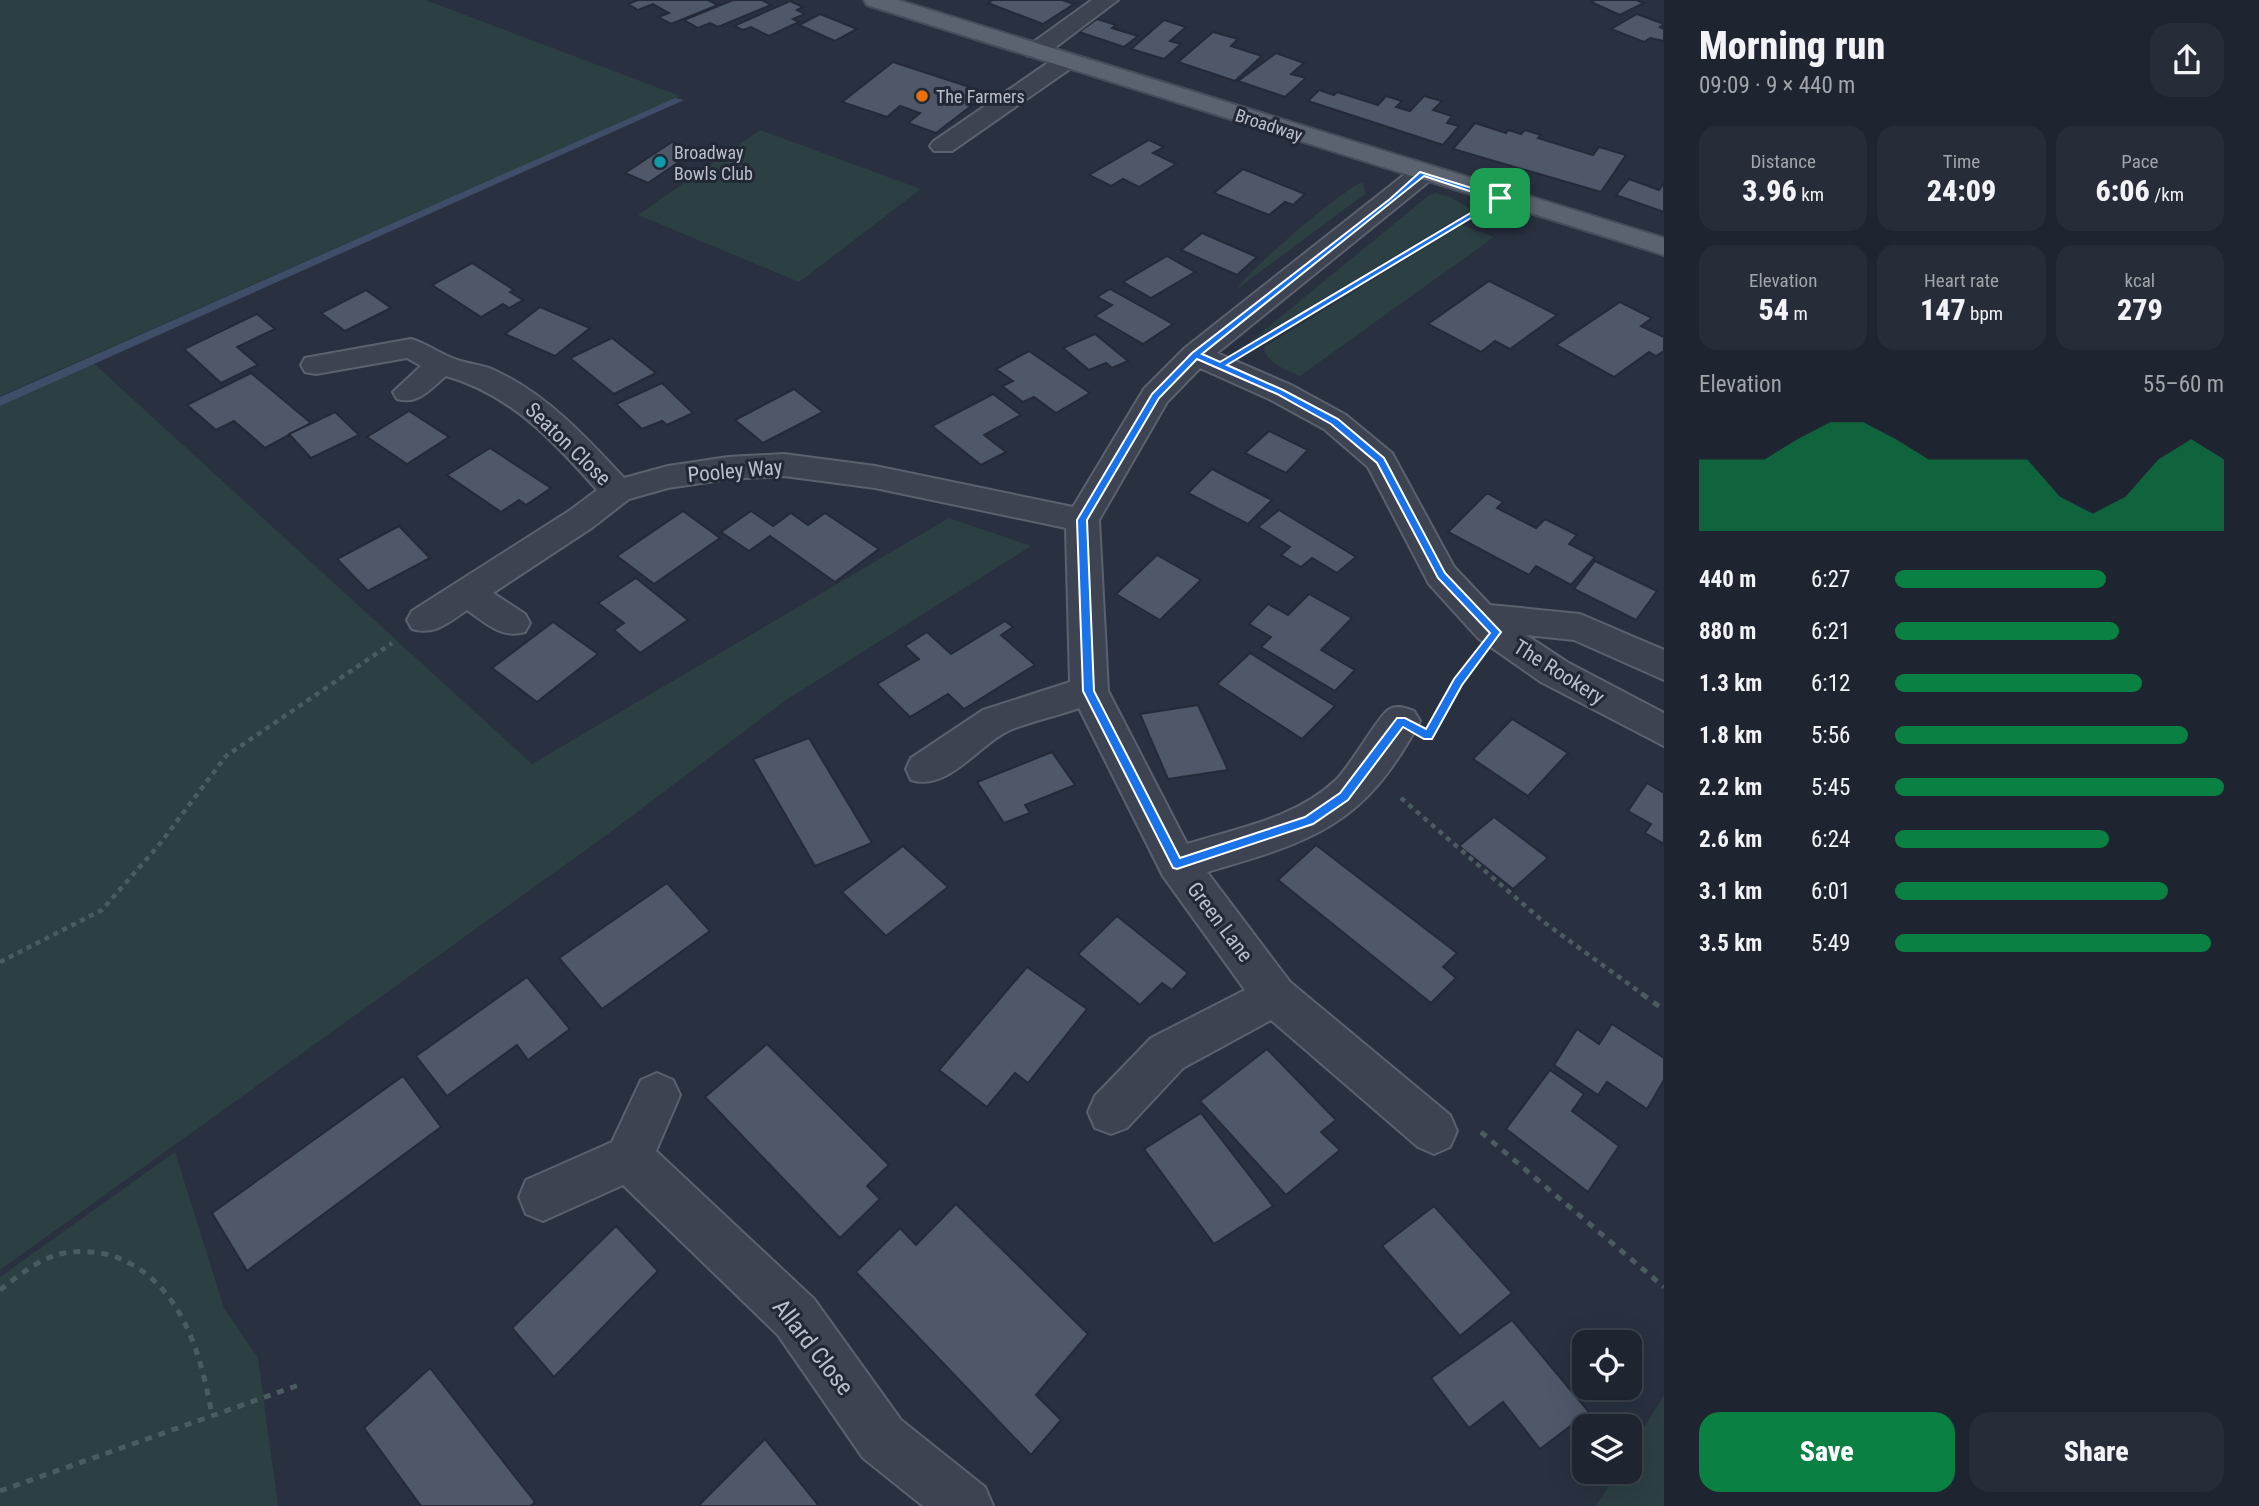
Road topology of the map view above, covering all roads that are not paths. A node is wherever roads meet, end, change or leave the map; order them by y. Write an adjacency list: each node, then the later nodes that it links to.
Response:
1 (875, 0): 3 (main road, Broadway)
2 (1107, 0): 3 (street)
3 (1036, 51): 4 (main road, Broadway)
4 (1066, 61): 5 (street); 6 (main road, Broadway)
5 (943, 146)
6 (1423, 173): 7 (main road, Broadway); 8 (street)
7 (1664, 247)
8 (1196, 355): 13 (street); 17 (street, The Rookery)
9 (316, 365): 10 (street, Seaton Close)
10 (441, 365): 11 (street); 12 (street, Seaton Close)
11 (408, 392)
12 (617, 491): 13 (street, Pooley Way); 14 (street, Pooley Way)
13 (1082, 520): 19 (street, Green Lane)
14 (468, 593): 15 (street, Pooley Way); 16 (street)
15 (425, 621)
16 (512, 623)
17 (1488, 625): 18 (street); 21 (street, The Rookery)
18 (1664, 666)
19 (1089, 691): 22 (street); 23 (street, Green Lane)
20 (1401, 721): 23 (street)
21 (1664, 731)
22 (925, 768)
23 (1177, 864): 24 (street, Green Lane)
24 (1275, 996): 26 (street); 27 (street, Green Lane)
25 (657, 1095): 28 (street)
26 (1111, 1112)
27 (1434, 1131)
28 (629, 1157): 29 (street); 30 (street, Allard Close)
29 (543, 1197)
30 (966, 1506)

